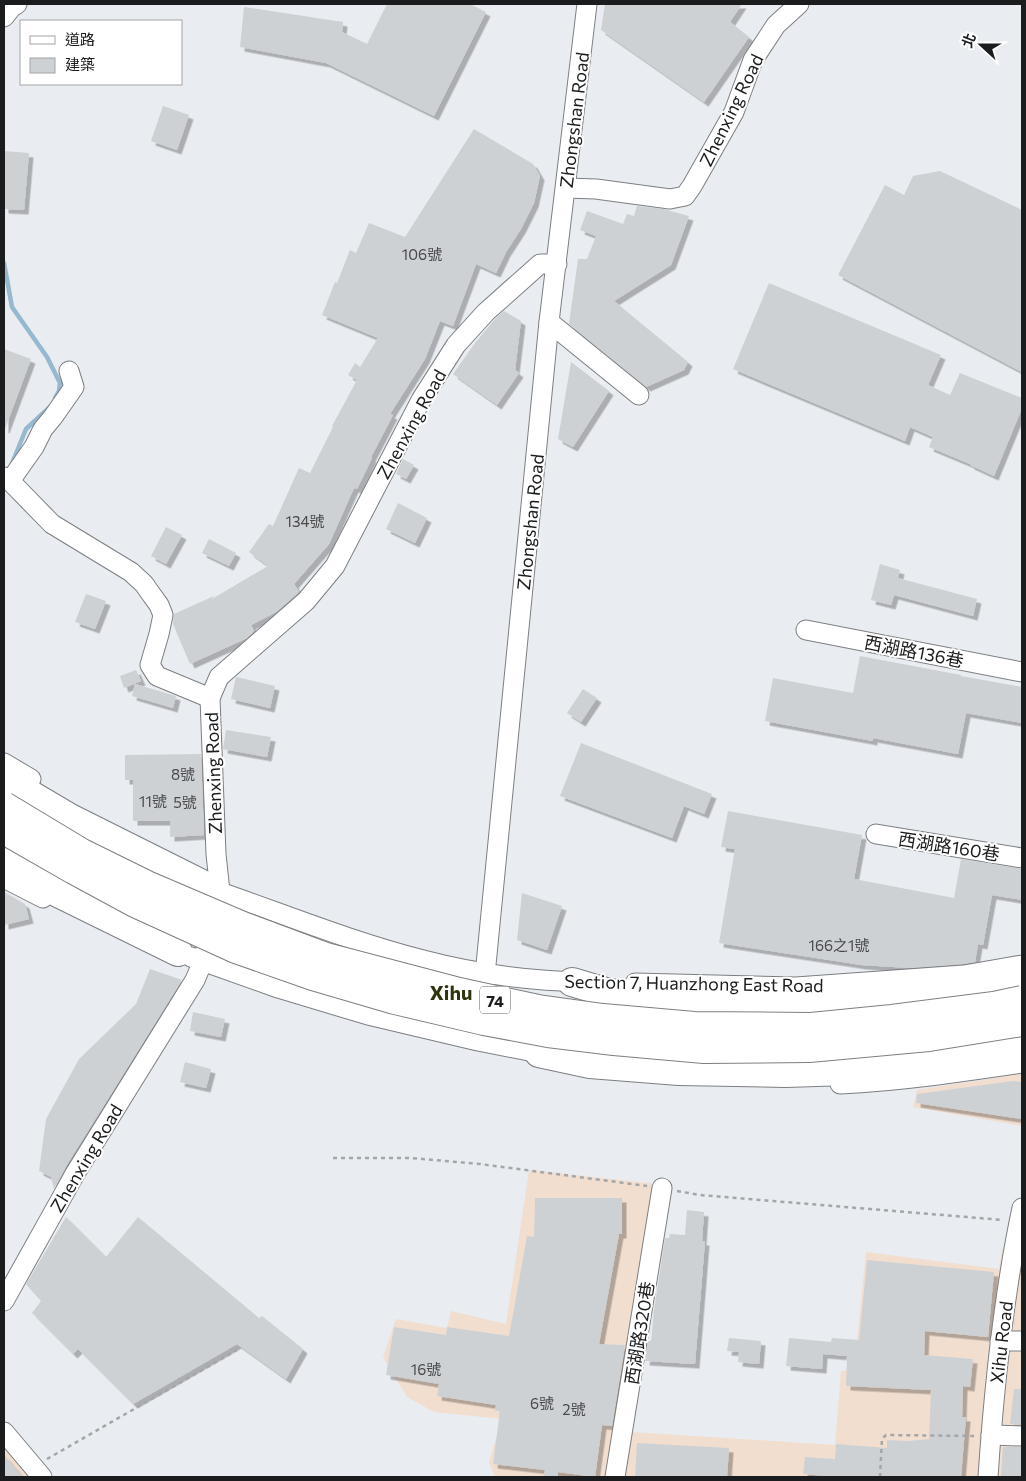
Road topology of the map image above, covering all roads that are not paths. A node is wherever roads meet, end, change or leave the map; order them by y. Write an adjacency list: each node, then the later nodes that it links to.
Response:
1 (18, 4): 4 (street)
2 (587, 4): 5 (street, Zhongshan Road)
3 (799, 4): 5 (street, Zhenxing Road)
4 (4, 17)
5 (566, 188): 6 (street, Zhongshan Road)
6 (557, 264): 7 (street, Zhongshan Road); 13 (street, Zhenxing Road)
7 (549, 322): 9 (street); 27 (street, Zhongshan Road)
8 (69, 371): 10 (street)
9 (638, 395)
10 (7, 479): 13 (street)
11 (806, 630): 12 (street, 西湖路136巷)
12 (1022, 672)
13 (210, 698): 24 (street, Zhenxing Road)
14 (4, 763): 24 (street, Section 7, Huanzhong East Road)
15 (4, 779): 24 (highway)
16 (4, 799): 24 (street)
17 (4, 806): 31 (highway, 74, bridge)
18 (4, 830): 32 (highway, 74, bridge)
19 (876, 834): 21 (street, 西湖路160巷)
20 (4, 839): 25 (street)
21 (1022, 858)
22 (4, 861): 25 (highway)
23 (4, 878): 25 (street)
24 (217, 891): 25 (street, Zhenxing Road); 27 (street, Section 7, Huanzhong East Road)
25 (190, 957): 34 (street); 40 (street, Zhenxing Road)
26 (1022, 965): 29 (street, Section 7, Huanzhong East Road)
27 (486, 973): 29 (street, Section 7, Huanzhong East Road); 30 (street, Section 7, Huanzhong East Road); 34 (street, Zhongshan Road)
28 (1022, 980): 29 (highway)
29 (572, 982)
30 (1022, 995)
31 (1022, 1000)
32 (1022, 1022)
33 (1022, 1029): 36 (street)
34 (478, 1041): 36 (street)
35 (1022, 1049): 36 (highway)
36 (539, 1053): 37 (street)
37 (1022, 1063)
38 (662, 1188): 47 (street, 西湖路320巷)
39 (1021, 1215): 41 (street, Xihu Road)
40 (4, 1301)
41 (1000, 1341): 42 (street); 44 (street, Xihu Road)
42 (1022, 1341)
43 (4, 1432): 46 (street)
44 (991, 1436): 45 (street); 48 (street, Xihu Road)
45 (1022, 1436)
46 (38, 1472)
47 (615, 1477)
48 (988, 1477)

